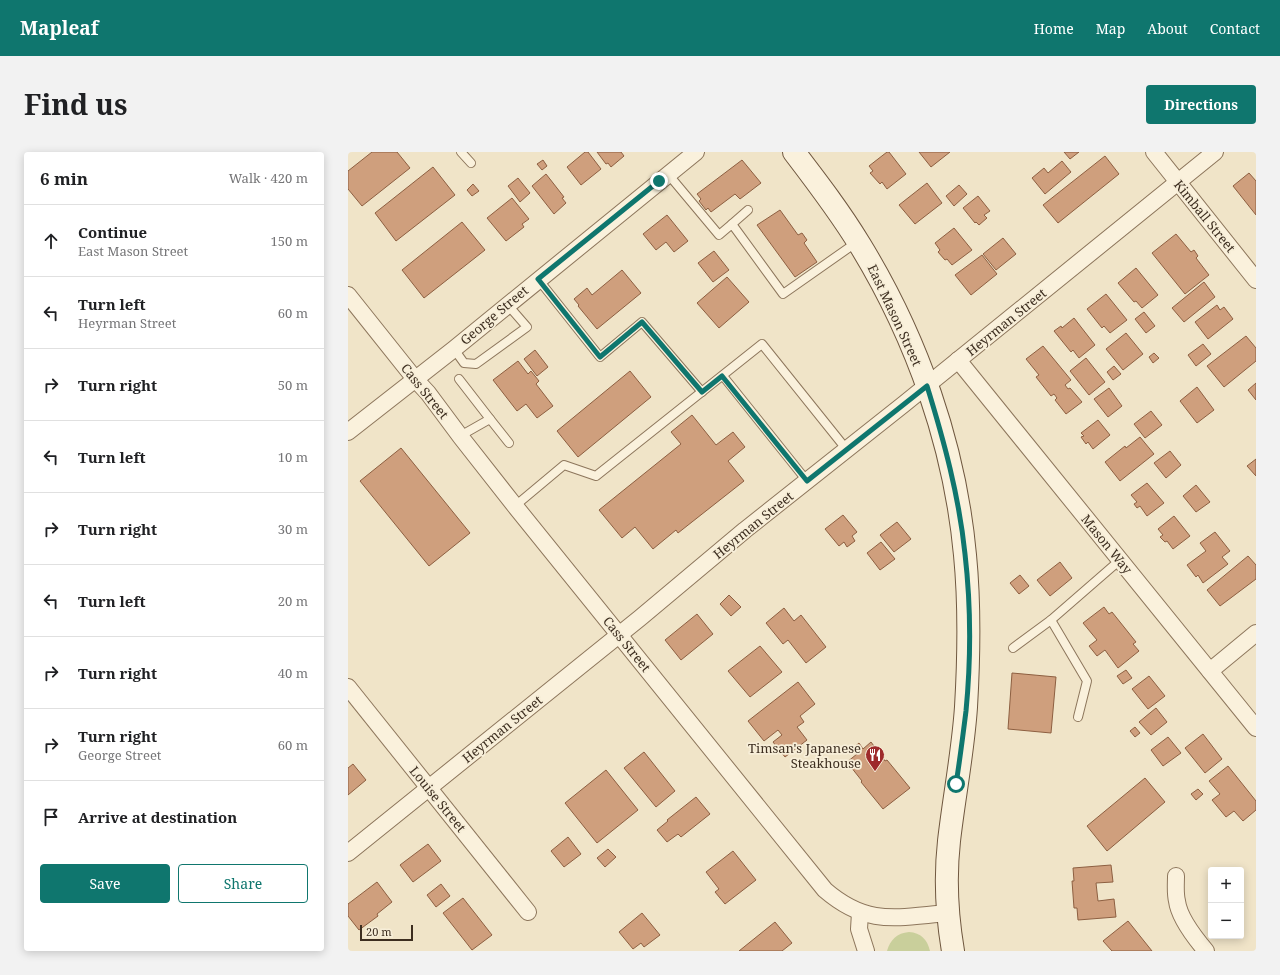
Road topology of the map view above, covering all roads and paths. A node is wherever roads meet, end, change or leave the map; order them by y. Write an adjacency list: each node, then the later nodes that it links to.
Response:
1 (461, 152): 6 (lane)
2 (696, 152): 7 (street, George Street)
3 (794, 152): 11 (main road, East Mason Street)
4 (1154, 152): 8 (street, Kimball Street)
5 (1215, 152): 8 (street, Heyrman Street)
6 (471, 163)
7 (668, 174): 10 (lane); 12 (street, George Street)
8 (1178, 182): 13 (street, Kimball Street); 17 (street, Heyrman Street)
9 (748, 210): 10 (lane)
10 (732, 224): 11 (lane)
11 (858, 241): 21 (main road, East Mason Street)
12 (538, 279): 15 (street, George Street); 22 (lane)
13 (1256, 280)
14 (348, 295): 19 (street, Cass Street)
15 (507, 304): 16 (street, George Street); 16 (lane)
16 (454, 349): 19 (street, George Street)
17 (958, 360): 21 (street, Heyrman Street); 30 (street, Mason Way)
18 (722, 376): 22 (lane); 27 (lane); 28 (lane)
19 (415, 379): 24 (street, George Street); 25 (street, Cass Street)
20 (459, 379): 23 (lane)
21 (927, 386): 27 (street, Heyrman Street); 44 (main road, East Mason Street)
22 (702, 392): 29 (lane)
23 (490, 419): 25 (lane); 26 (lane)
24 (348, 432)
25 (460, 436): 29 (street, Cass Street)
26 (509, 443)
27 (847, 450): 28 (street, Heyrman Street)
28 (807, 481): 33 (street, Heyrman Street)
29 (515, 506): 33 (street, Cass Street)
30 (1120, 560): 31 (lane); 35 (street, Mason Way)
31 (1051, 620): 34 (lane); 37 (lane)
32 (1256, 633): 35 (street)
33 (619, 635): 39 (street, Heyrman Street); 43 (street, Cass Street)
34 (1013, 648)
35 (1210, 670): 38 (street, Mason Way)
36 (348, 687): 39 (street, Louise Street)
37 (1078, 717)
38 (1256, 728)
39 (429, 788): 40 (street, Heyrman Street); 42 (street, Louise Street)
40 (348, 853)
41 (1176, 876): 47 (street)
42 (528, 912)
43 (860, 913): 44 (street, Cass Street); 45 (street)
44 (949, 913): 46 (main road, East Mason Street)
45 (866, 951)
46 (953, 951)
47 (1206, 951)

